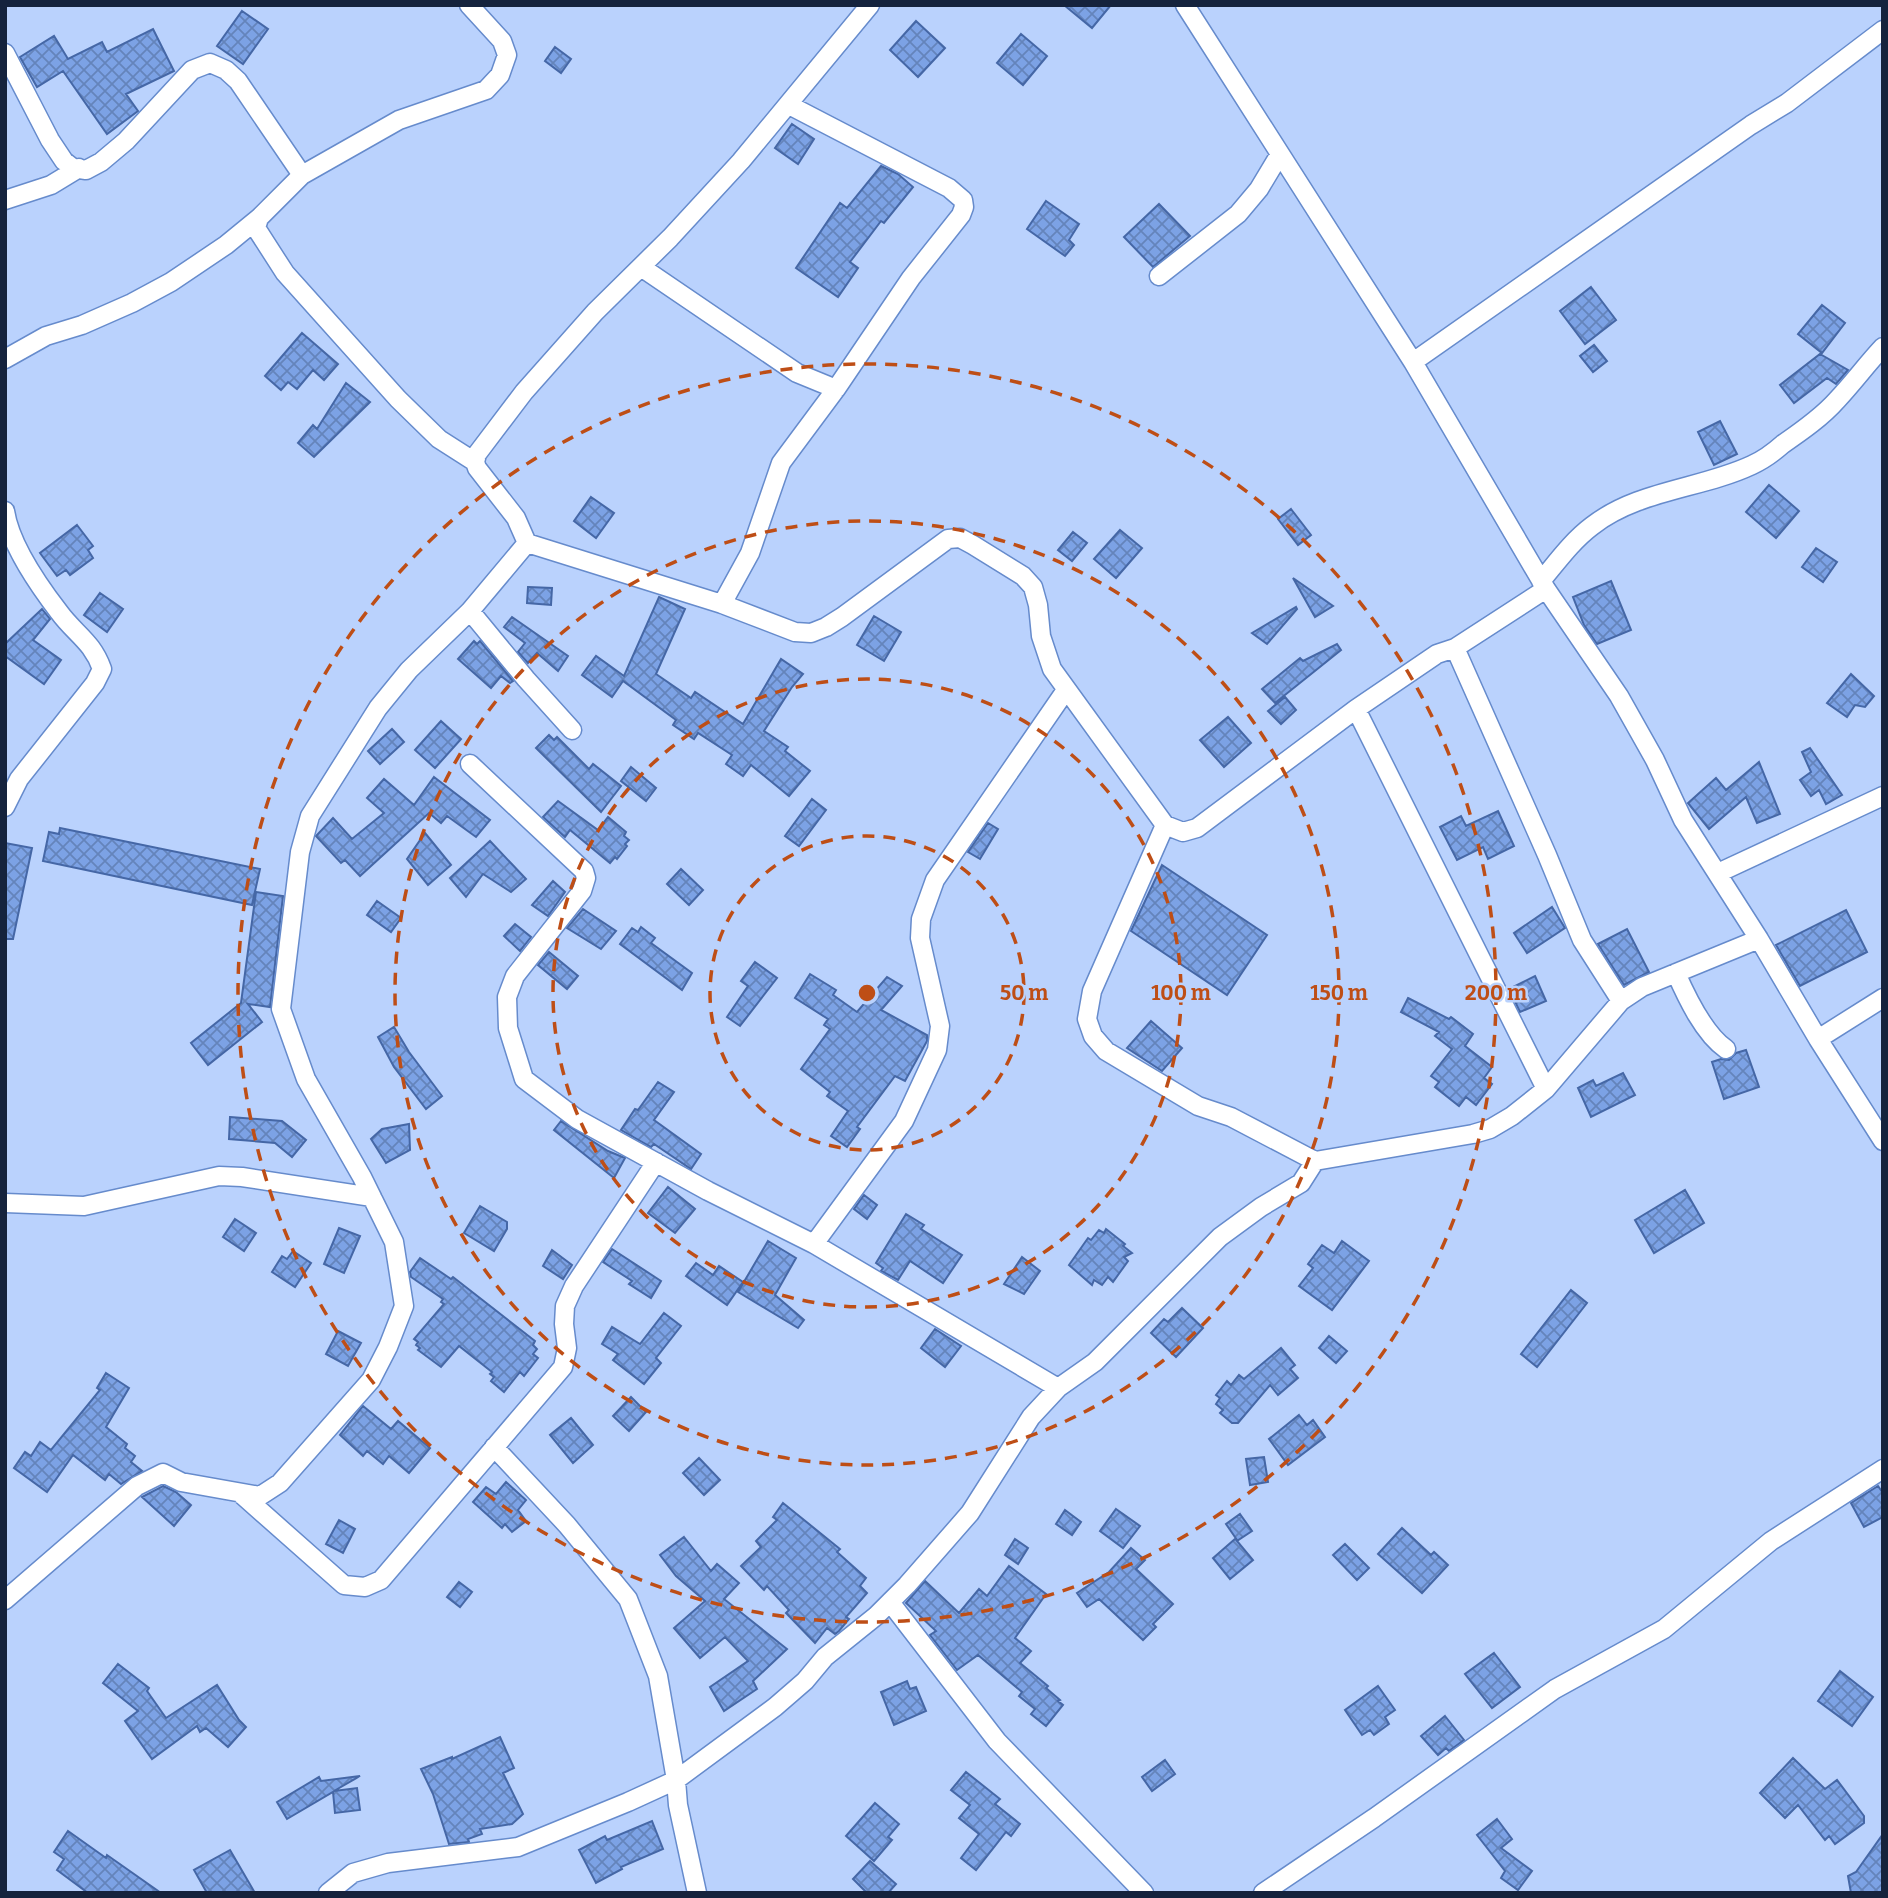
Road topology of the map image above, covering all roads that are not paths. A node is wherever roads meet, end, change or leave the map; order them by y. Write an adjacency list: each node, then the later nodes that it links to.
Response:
1 (469, 5): 9 (street)
2 (870, 5): 6 (street)
3 (1185, 5): 7 (street)
4 (1883, 30): 16 (street)
5 (5, 53): 8 (street)
6 (789, 105): 12 (street); 17 (street)
7 (1280, 154): 13 (street); 16 (street)
8 (79, 169): 9 (street); 10 (street)
9 (302, 175): 11 (street)
10 (5, 201)
11 (259, 218): 15 (street); 18 (street)
12 (641, 267): 17 (street); 18 (street)
13 (1159, 276)
14 (1883, 347): 21 (street)
15 (5, 359)
16 (1413, 362): 21 (street)
17 (836, 389): 22 (street)
18 (475, 462): 20 (street)
19 (5, 511): 30 (street)
20 (527, 543): 22 (street); 23 (street)
21 (1543, 585): 24 (street); 32 (street)
22 (722, 604): 25 (street)
23 (470, 611): 27 (street); 43 (street)
24 (1455, 648): 26 (street); 36 (street)
25 (1066, 690): 31 (street); 45 (street)
26 (1356, 709): 31 (street); 39 (street)
27 (572, 730)
28 (470, 764): 41 (street)
29 (1883, 796): 32 (street)
30 (5, 807)
31 (1165, 825): 42 (street)
32 (1718, 873): 33 (street)
33 (1759, 939): 34 (street); 37 (street)
34 (1676, 973): 36 (street); 38 (street)
35 (1883, 998): 37 (street)
36 (1621, 1001): 39 (street)
37 (1818, 1039): 40 (street)
38 (1726, 1049)
39 (1546, 1089): 42 (street)
40 (1883, 1141)
41 (656, 1161): 45 (street); 47 (street)
42 (1315, 1161): 46 (street)
43 (372, 1197): 44 (street); 49 (street)
44 (5, 1203)
45 (814, 1244): 46 (street)
46 (1058, 1388): 51 (street)
47 (494, 1447): 49 (street); 52 (street)
48 (1883, 1469): 56 (street)
49 (240, 1493): 50 (street)
50 (5, 1600)
51 (890, 1602): 52 (street); 55 (street)
52 (676, 1780): 53 (street); 54 (street)
53 (328, 1893)
54 (697, 1893)
55 (1144, 1893)
56 (1263, 1893)

